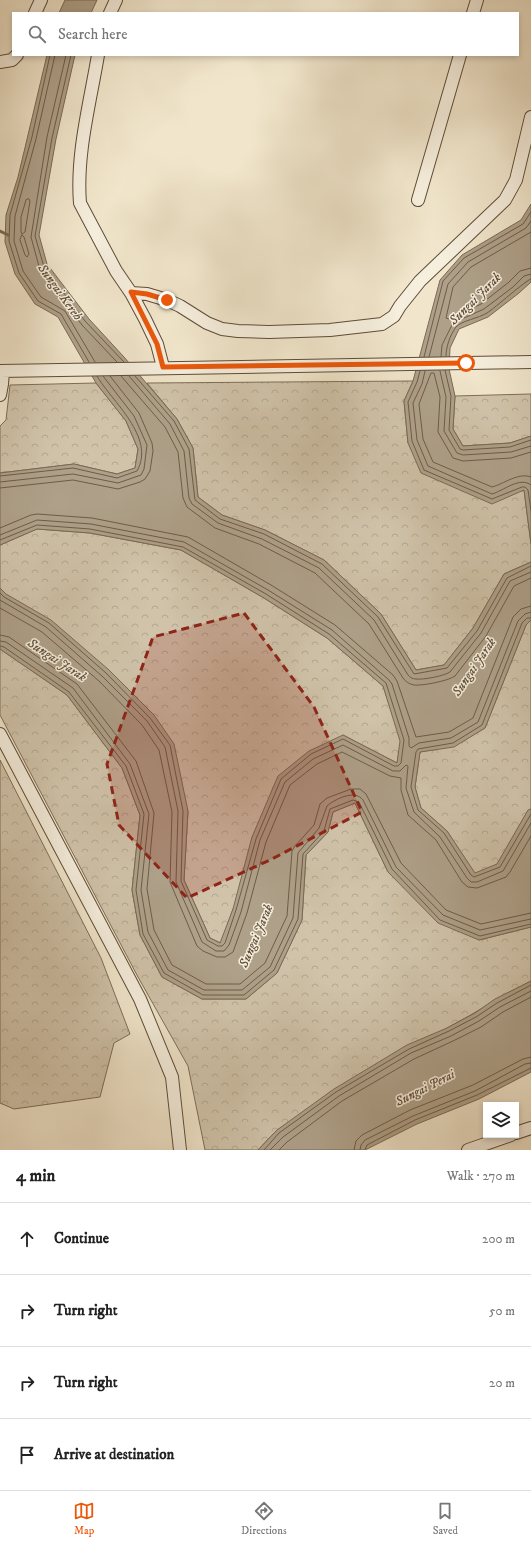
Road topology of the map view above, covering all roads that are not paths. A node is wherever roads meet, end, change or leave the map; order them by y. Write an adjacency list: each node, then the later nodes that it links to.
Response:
1 (41, 0): 4 (street)
2 (116, 0): 5 (street)
3 (477, 0): 6 (street)
4 (35, 12)
5 (110, 12)
6 (473, 12)
7 (16, 56): 10 (street)
8 (94, 56): 13 (street)
9 (460, 56): 12 (street)
10 (0, 62)
11 (531, 116): 13 (street)
12 (418, 200)
13 (131, 292): 15 (street)
14 (531, 362): 15 (street)
15 (160, 367): 16 (street)
16 (1, 371): 17 (street)
17 (0, 395)
18 (0, 734): 22 (street)
19 (531, 1128): 20 (street)
20 (519, 1132)
21 (502, 1138): 23 (street)
22 (180, 1150)
23 (468, 1150)

